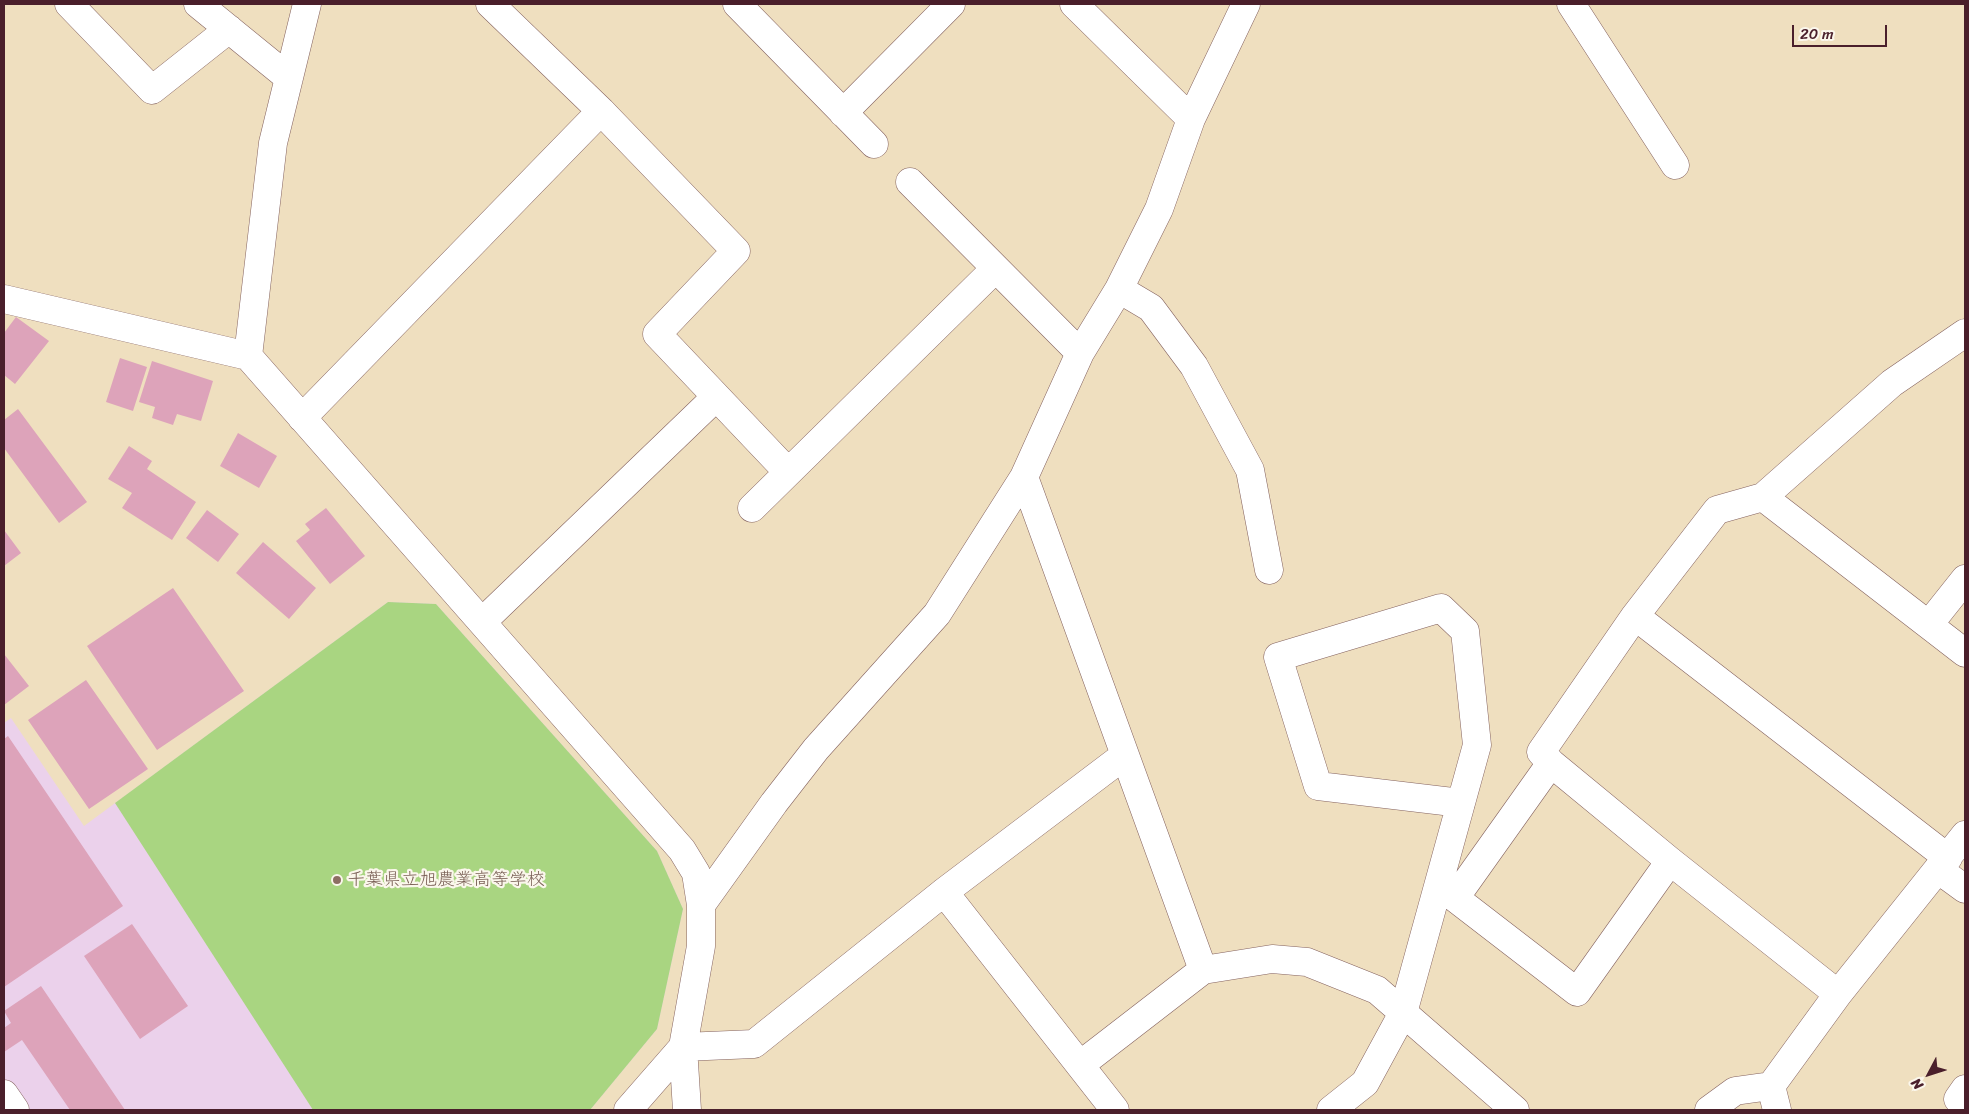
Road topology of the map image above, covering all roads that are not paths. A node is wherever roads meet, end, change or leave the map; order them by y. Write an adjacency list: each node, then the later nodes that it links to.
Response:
1 (69, 4): 10 (street)
2 (198, 4): 10 (street)
3 (307, 4): 11 (street)
4 (490, 4): 12 (street)
5 (737, 4): 13 (street)
6 (951, 4): 13 (street)
7 (1074, 4): 14 (street)
8 (1246, 4): 14 (street)
9 (1571, 4): 16 (street)
10 (229, 29): 11 (street)
11 (289, 78): 23 (street)
12 (601, 111): 24 (street); 25 (street)
13 (843, 113): 15 (street)
14 (1191, 119): 19 (street)
15 (874, 144)
16 (1675, 165)
17 (910, 182): 18 (street)
18 (996, 269): 22 (street); 26 (street)
19 (1119, 288): 22 (street); 30 (street)
20 (4, 299): 23 (street)
21 (1965, 333): 28 (street)
22 (1080, 353): 27 (street)
23 (248, 356): 25 (street)
24 (716, 396): 26 (street); 33 (street)
25 (302, 418): 33 (street)
26 (788, 472): 29 (street)
27 (1024, 477): 36 (street); 44 (street)
28 (1763, 497): 32 (street); 34 (street)
29 (752, 508)
30 (1269, 570)
31 (1965, 579): 34 (street)
32 (1635, 616): 37 (street); 41 (street)
33 (482, 622): 44 (street)
34 (1930, 623): 35 (street)
35 (1965, 652)
36 (1125, 754): 43 (street); 45 (street)
37 (1550, 763): 40 (street); 40 (street)
38 (1461, 803): 38 (street); 47 (street)
39 (1965, 835): 41 (street)
40 (1670, 860): 46 (street)
41 (1943, 864): 42 (street); 46 (street)
42 (1965, 890)
43 (944, 892): 48 (street); 49 (street)
44 (701, 905): 48 (street)
45 (1203, 970): 47 (street); 49 (street)
46 (1838, 994): 52 (street)
47 (1403, 1013): 58 (street); 59 (street)
48 (684, 1047): 55 (street); 56 (street)
49 (1080, 1065): 57 (street)
50 (1965, 1089): 53 (street)
51 (4, 1094): 54 (street)
52 (1774, 1098): 60 (street)
53 (1965, 1105)
54 (15, 1110)
55 (628, 1110)
56 (687, 1110)
57 (1115, 1110)
58 (1332, 1110)
59 (1515, 1110)
60 (1709, 1110)

